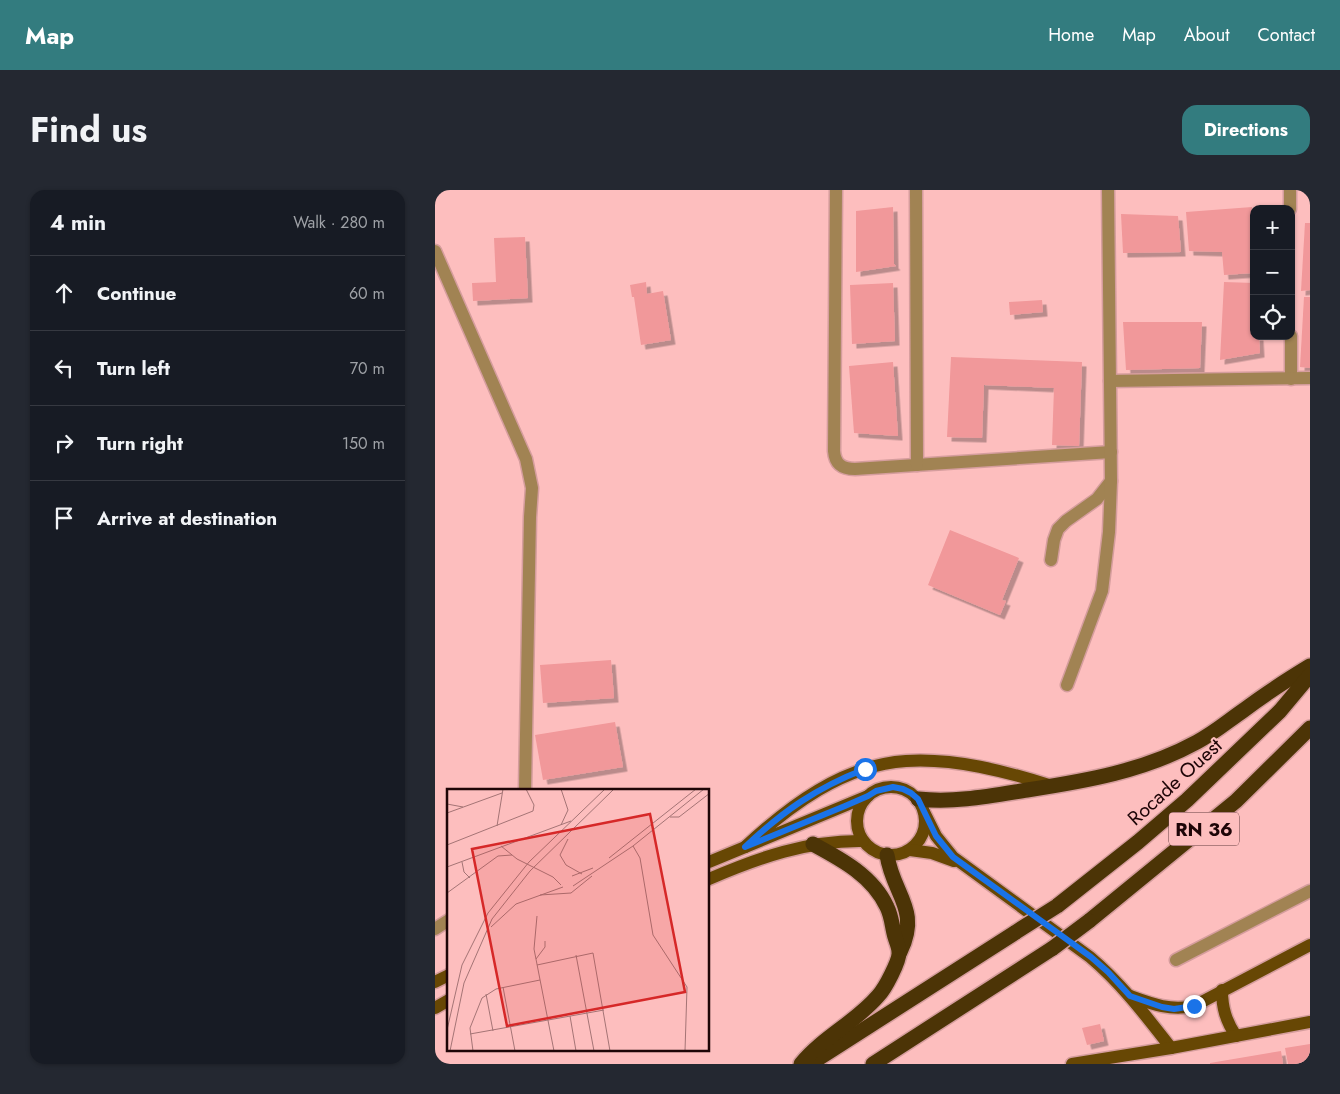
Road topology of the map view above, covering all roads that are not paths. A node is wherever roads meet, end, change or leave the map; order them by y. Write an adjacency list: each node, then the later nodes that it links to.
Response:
1 (836, 190): 12 (street)
2 (916, 190): 12 (street)
3 (1108, 190): 10 (street)
4 (1290, 190): 5 (street)
5 (1290, 205)
6 (435, 251): 20 (street)
7 (1291, 340): 9 (street)
8 (1310, 378): 9 (street)
9 (1291, 379): 10 (street)
10 (1110, 381): 11 (street)
11 (1111, 452): 12 (street); 13 (street)
12 (917, 465)
13 (1111, 482): 14 (street); 17 (street)
14 (1051, 560)
15 (1310, 666): 19 (highway)
16 (1310, 675): 47 (highway, Rocade Ouest, bridge)
17 (1067, 685)
18 (1310, 728): 48 (highway, RN 36, bridge)
19 (1054, 786): 22 (highway); 25 (main road)
20 (525, 789)
21 (868, 796): 22 (main road); 23 (main road); 25 (main road)
22 (921, 806): 26 (main road); 29 (main road)
23 (863, 841): 24 (main road); 27 (main road)
24 (813, 844): 30 (main road); 35 (highway)
25 (745, 847): 28 (main road)
26 (910, 850): 27 (main road); 29 (main road)
27 (887, 855): 35 (highway)
28 (710, 862)
29 (963, 865): 40 (main road)
30 (710, 879)
31 (1310, 891): 36 (street)
32 (447, 921): 33 (street)
33 (435, 929)
34 (1310, 946): 39 (main road)
35 (900, 952): 46 (highway)
36 (1176, 960)
37 (447, 976): 38 (main road)
38 (435, 982)
39 (1222, 990): 40 (main road); 44 (main road)
40 (1130, 996): 45 (main road)
41 (447, 1001): 42 (main road)
42 (435, 1008)
43 (1310, 1022): 44 (main road)
44 (1236, 1036): 45 (main road)
45 (1171, 1048): 49 (main road)
46 (801, 1064)
47 (809, 1064)
48 (873, 1064)
49 (1072, 1064)

